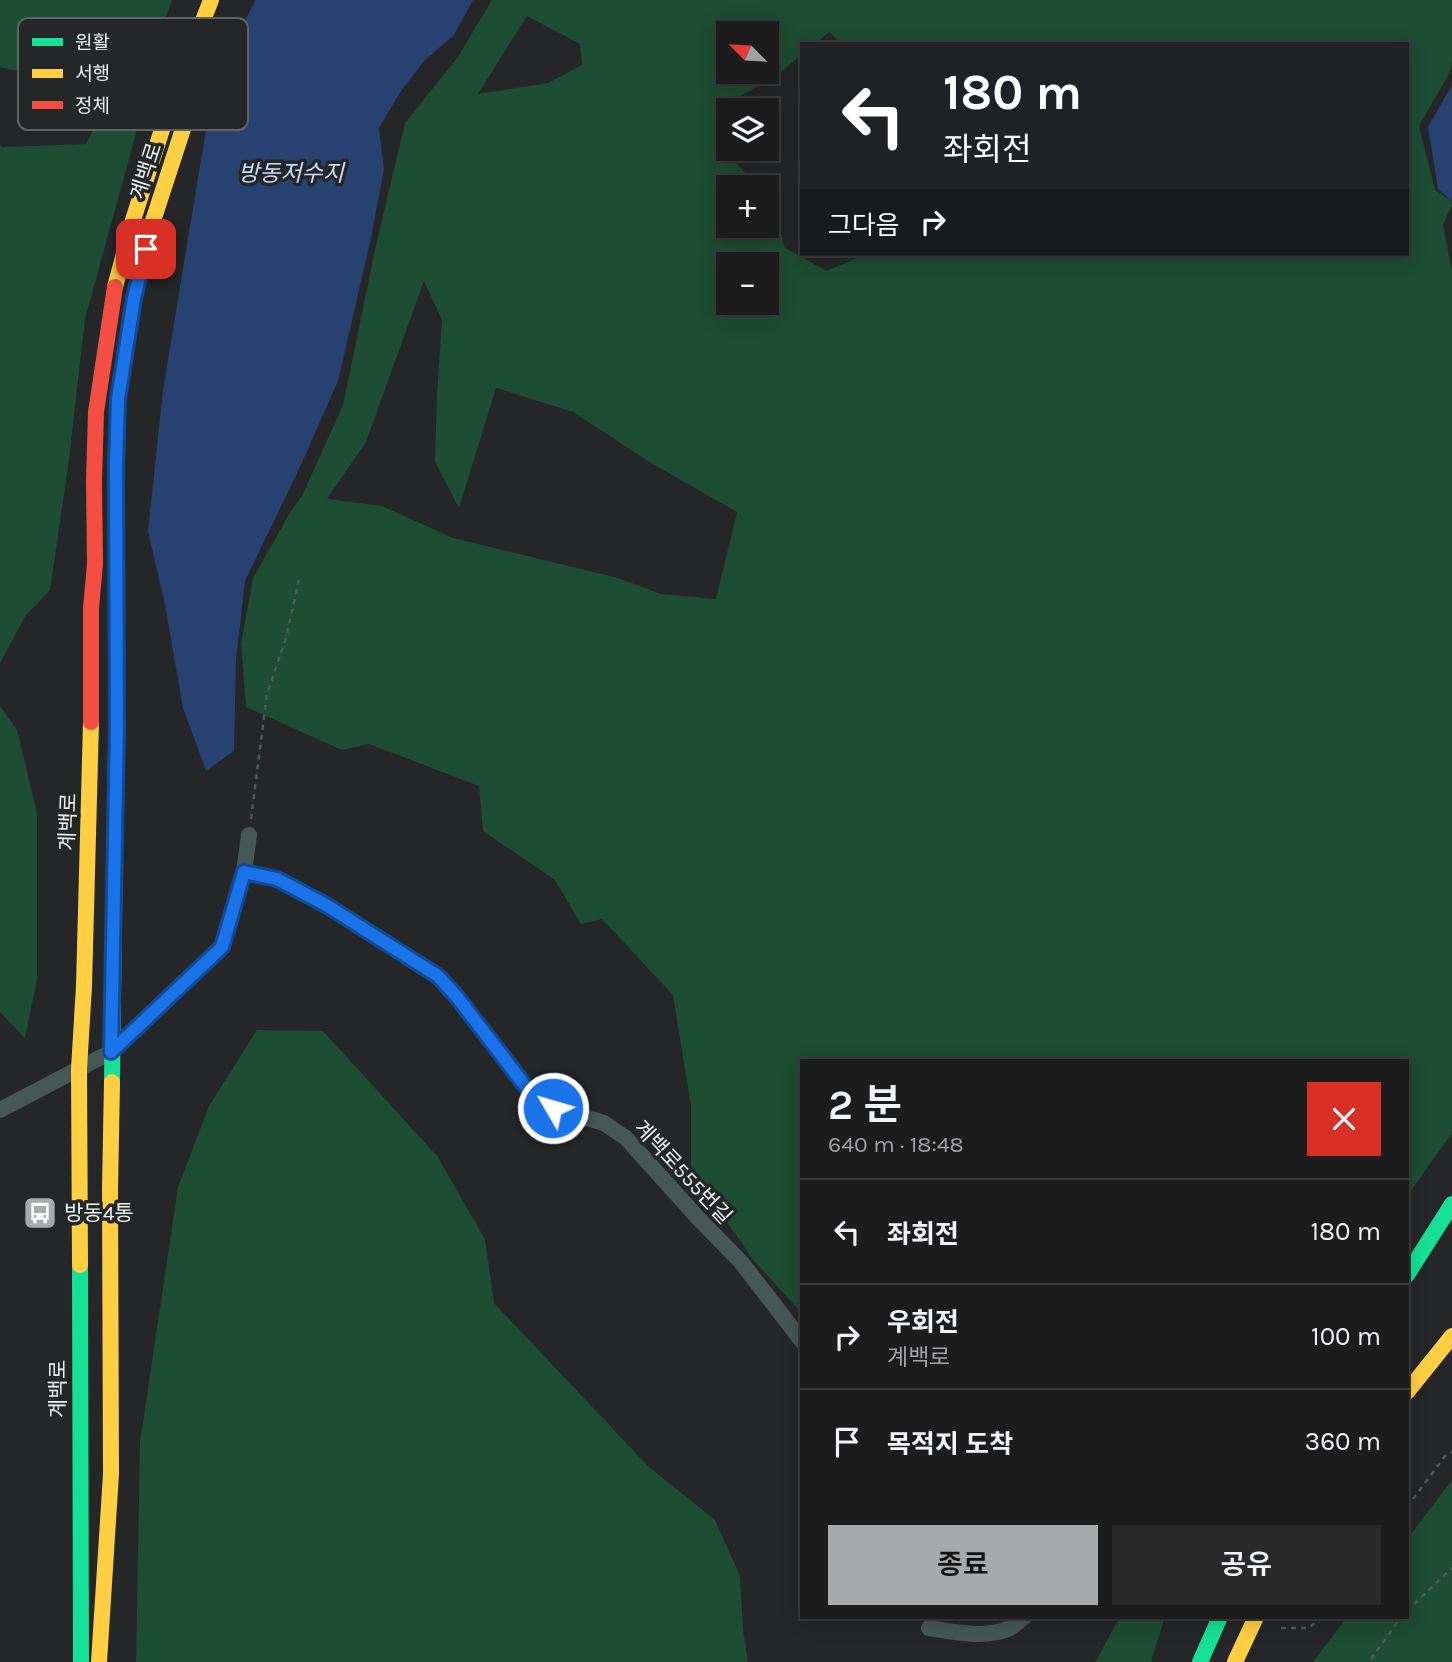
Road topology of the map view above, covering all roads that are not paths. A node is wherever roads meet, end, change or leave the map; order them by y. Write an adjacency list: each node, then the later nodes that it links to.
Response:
1 (211, 0): 2 (main road, 계백로)
2 (204, 18)
3 (162, 130): 8 (main road, 계백로)
4 (182, 130): 7 (main road, 계백로)
5 (249, 835): 6 (street)
6 (244, 872): 7 (street); 13 (street, 계백로555번길)
7 (111, 1052): 8 (street); 20 (main road, 계백로)
8 (79, 1069): 9 (street); 19 (main road, 계백로)
9 (0, 1110)
10 (1452, 1203): 11 (main road)
11 (1409, 1272)
12 (1452, 1336): 14 (main road)
13 (800, 1338)
14 (1409, 1390)
15 (1021, 1619): 18 (street)
16 (1219, 1619): 21 (main road)
17 (1255, 1619): 22 (main road)
18 (929, 1628)
19 (82, 1662)
20 (99, 1662)
21 (1200, 1662)
22 (1235, 1662)

